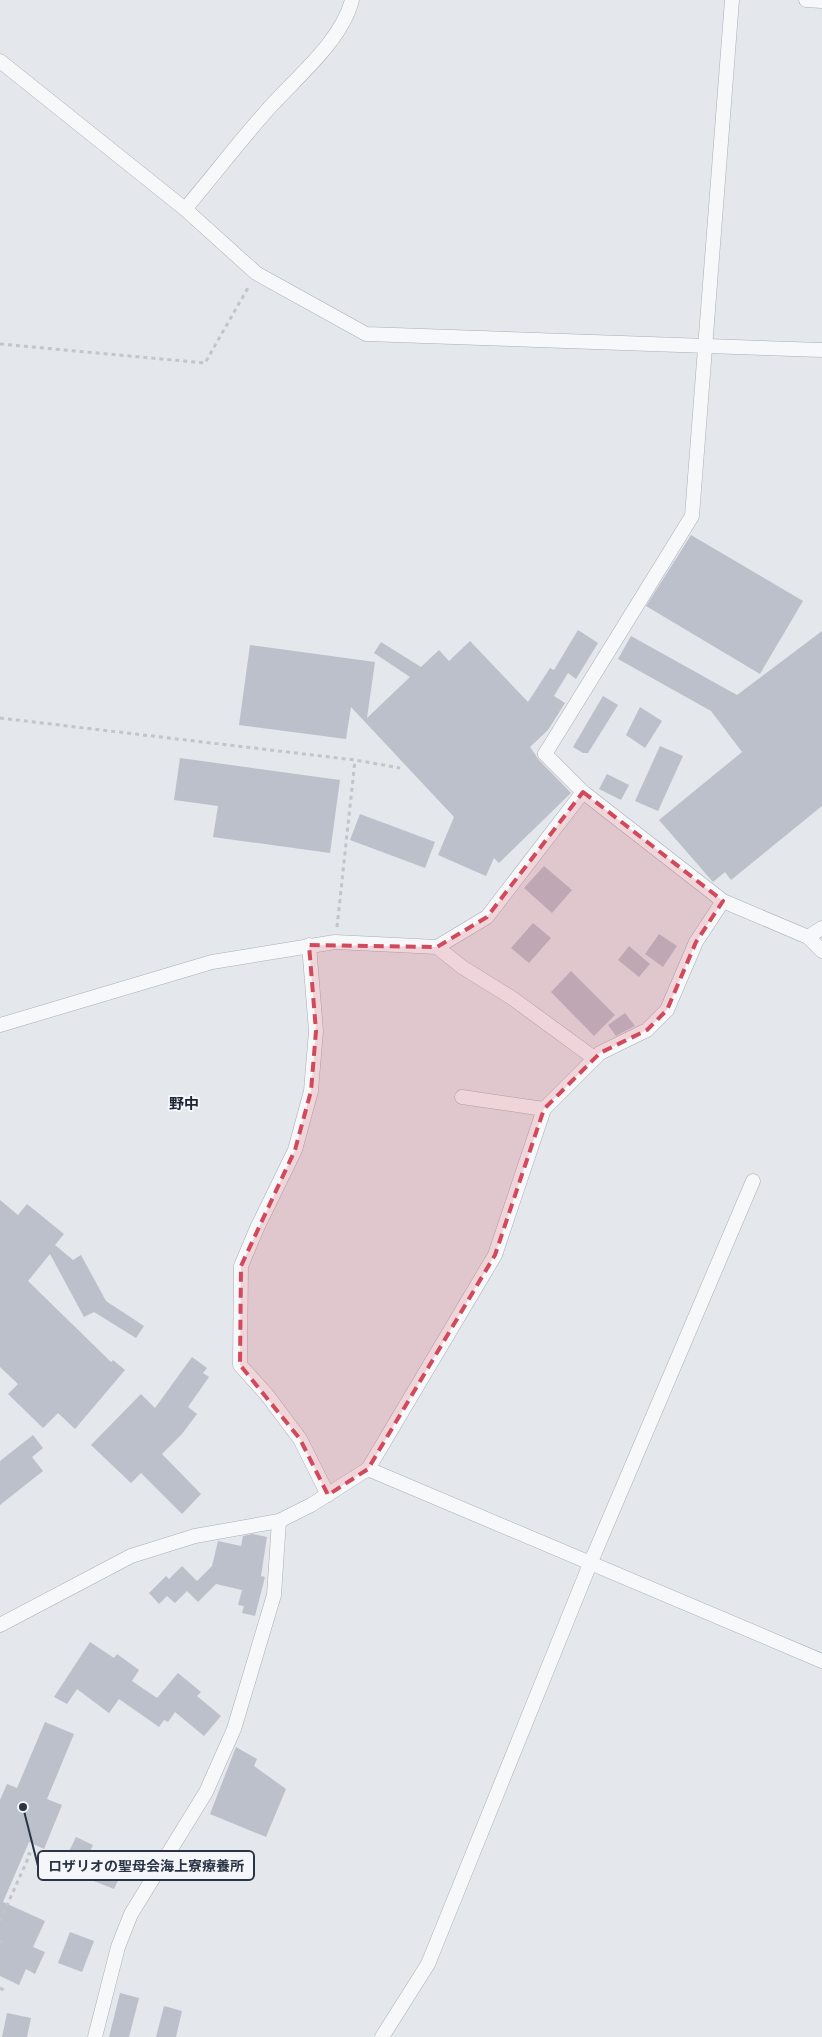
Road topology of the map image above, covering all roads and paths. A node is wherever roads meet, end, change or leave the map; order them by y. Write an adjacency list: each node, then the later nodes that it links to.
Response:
1 (352, 0): 6 (street)
2 (732, 0): 9 (street)
3 (806, 0): 4 (street)
4 (822, 1)
5 (0, 61): 6 (street)
6 (185, 209): 7 (street)
7 (256, 273): 8 (path); 9 (street)
8 (0, 344)
9 (704, 346): 10 (street); 14 (street)
10 (822, 350)
11 (0, 718): 12 (path)
12 (355, 760): 13 (path); 18 (path)
13 (400, 768)
14 (583, 792): 15 (street); 20 (street)
15 (723, 901): 17 (street); 23 (street)
16 (822, 928): 17 (street)
17 (808, 937): 21 (street)
18 (336, 942): 19 (street); 20 (street)
19 (309, 945): 22 (street); 28 (street)
20 (437, 947): 23 (street)
21 (822, 951)
22 (0, 1025)
23 (594, 1058): 25 (street)
24 (462, 1097): 25 (street)
25 (544, 1109): 27 (street)
26 (753, 1182): 30 (street)
27 (368, 1470): 28 (street); 30 (street)
28 (328, 1495): 29 (street)
29 (279, 1521): 31 (street); 35 (street)
30 (590, 1564): 32 (street); 36 (street)
31 (0, 1625)
32 (822, 1661)
33 (25, 1852): 34 (path)
34 (0, 1922)
35 (95, 2037)
36 (382, 2037)

